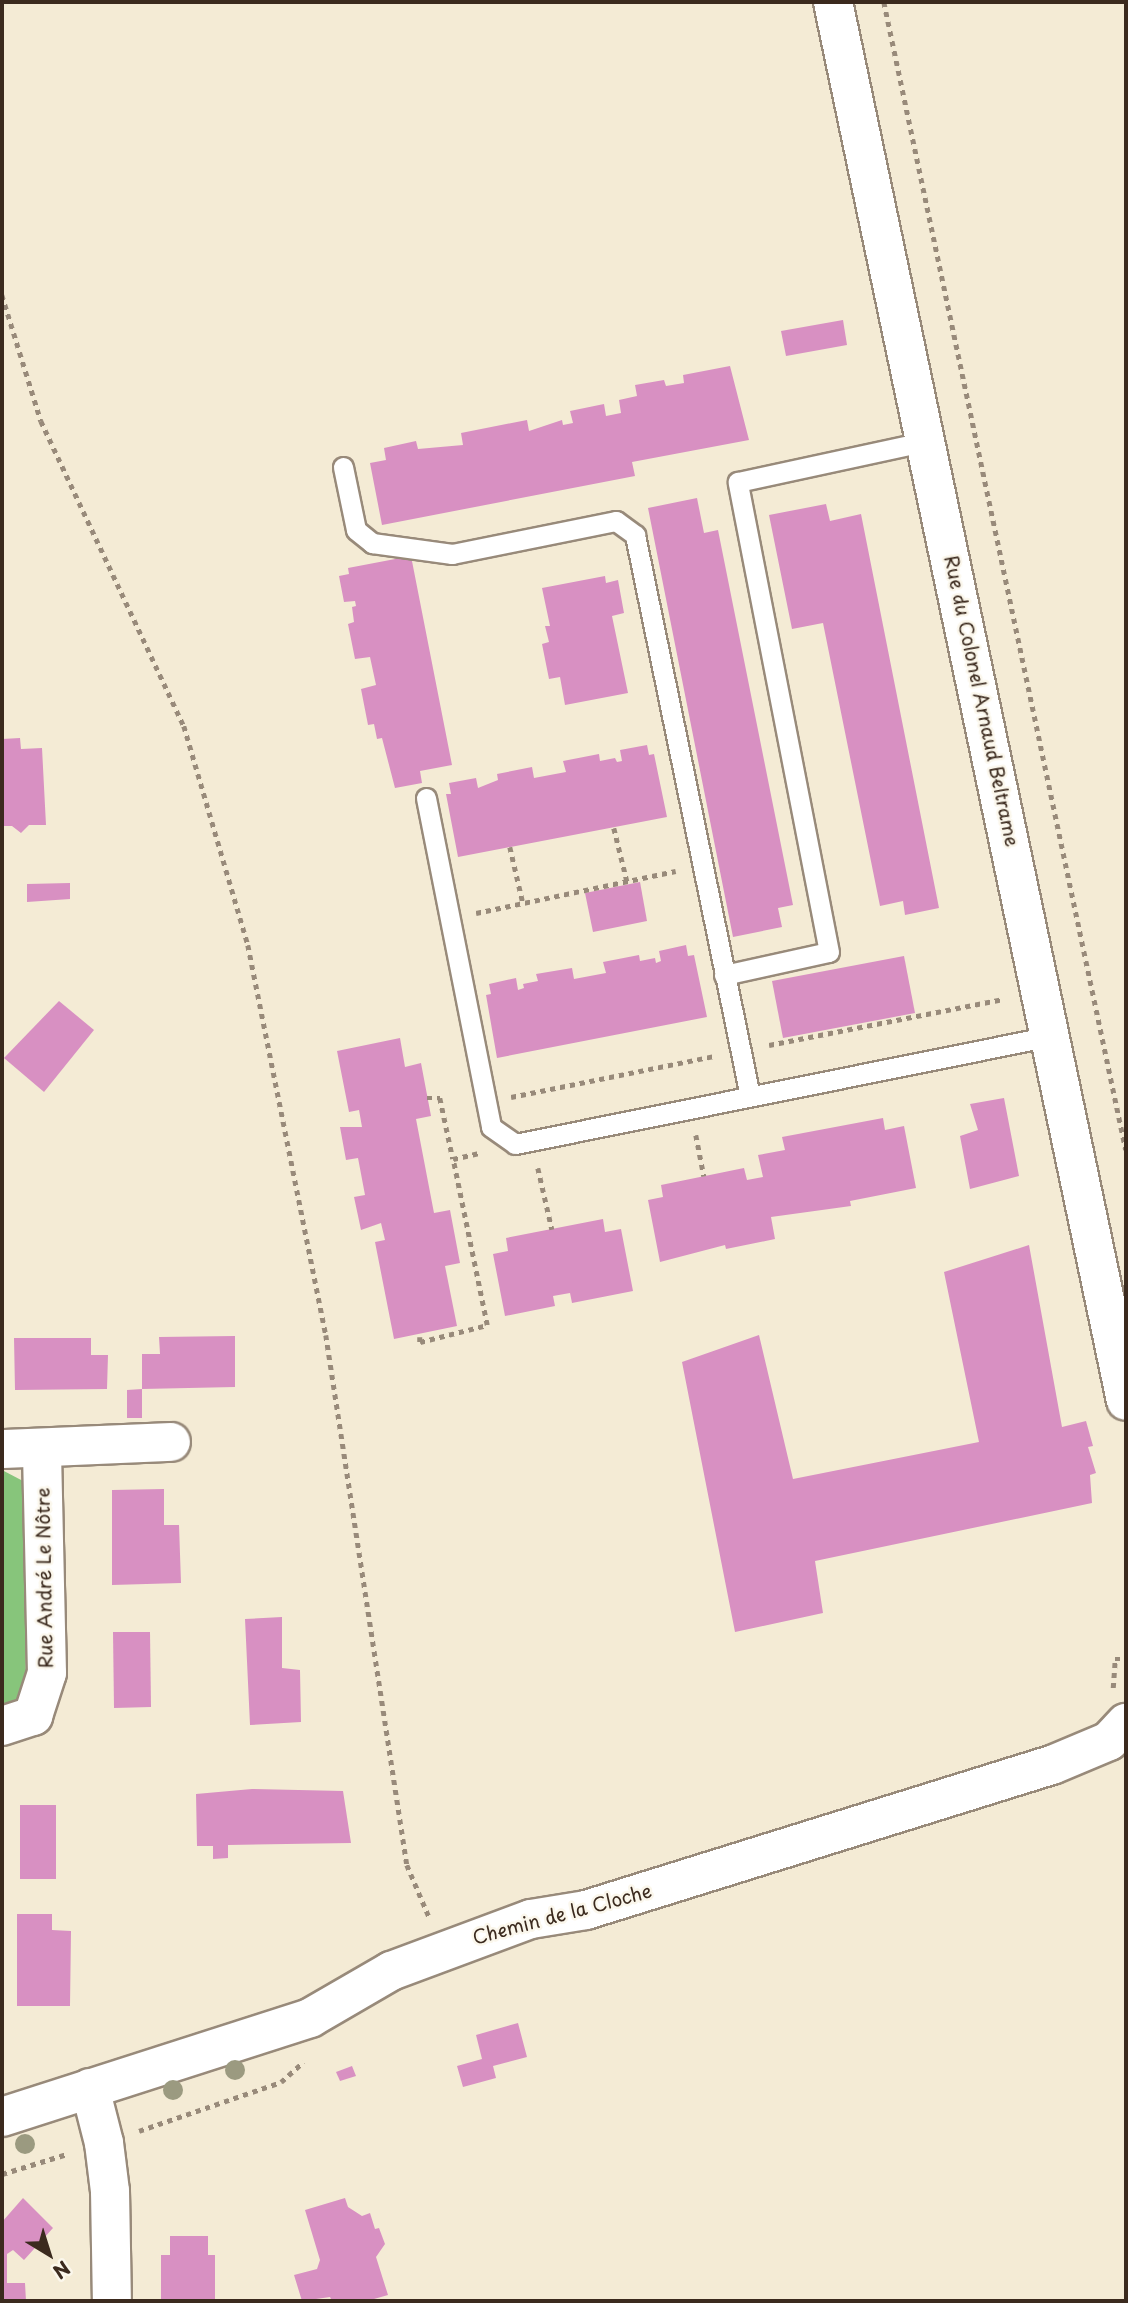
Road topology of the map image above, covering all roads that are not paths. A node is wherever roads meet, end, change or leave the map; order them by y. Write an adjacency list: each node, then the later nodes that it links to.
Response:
1 (833, 2): 2 (street, Rue du Colonel Arnaud Beltrame)
2 (928, 440): 5 (lane); 6 (street, Rue du Colonel Arnaud Beltrame)
3 (343, 467): 5 (lane)
4 (426, 798): 7 (lane)
5 (724, 975): 7 (lane)
6 (1051, 1036): 7 (lane); 8 (street, Rue du Colonel Arnaud Beltrame)
7 (750, 1096)
8 (1126, 1401)
9 (171, 1442): 10 (street)
10 (42, 1448): 11 (street); 13 (street, Rue André Le Nôtre)
11 (2, 1449)
12 (1126, 1723): 14 (street, Chemin de la Cloche)
13 (2, 1726)
14 (90, 2088): 15 (street, Chemin de la Cloche); 16 (street)
15 (2, 2117)
16 (112, 2301)

